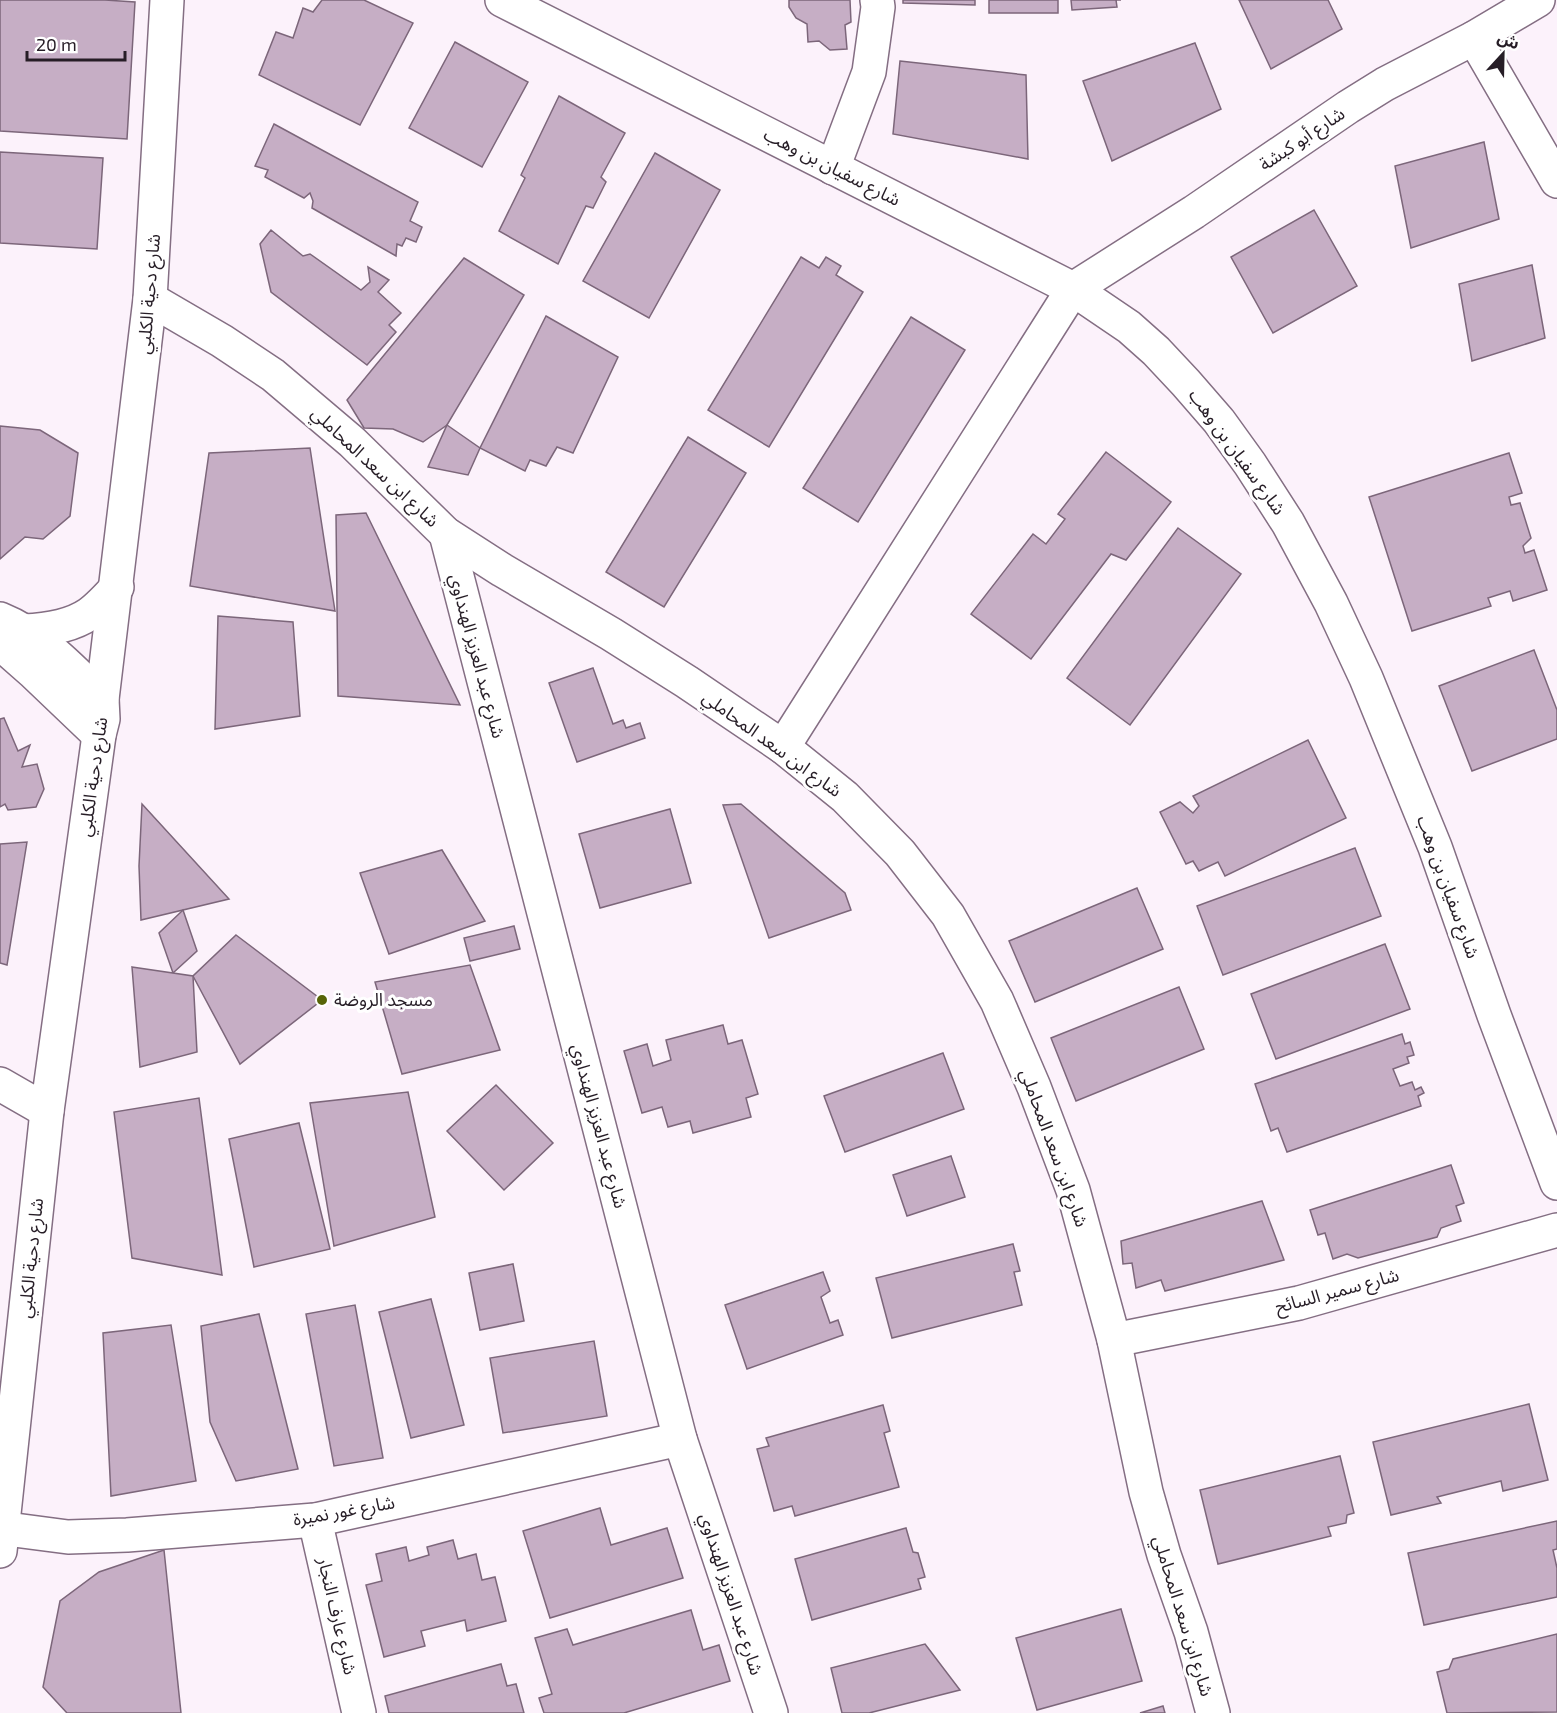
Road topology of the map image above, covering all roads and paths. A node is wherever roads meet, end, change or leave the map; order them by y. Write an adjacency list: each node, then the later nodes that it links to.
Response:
1 (167, 0): 9 (street, شارع دحية الكلبي)
2 (502, 0): 6 (street, شارع سفيان بن وهب)
3 (878, 0): 6 (street)
4 (1538, 0): 5 (street, شارع أبو كبشة)
5 (1474, 38): 7 (street); 8 (street, شارع أبو كبشة)
6 (833, 168): 8 (street, شارع سفيان بن وهب)
7 (1557, 181)
8 (1073, 289): 15 (street); 18 (street, شارع سفيان بن وهب)
9 (150, 299): 10 (street, شارع ابن سعد المحاملي); 11 (street, شارع دحية الكلبي)
10 (446, 534): 15 (street, شارع ابن سعد المحاملي); 21 (street, شارع عبد العزيز الهنداوي)
11 (117, 587): 12 (street); 13 (street, شارع دحية الكلبي)
12 (8, 631): 13 (street); 14 (street)
13 (102, 699): 14 (street, شارع دحية الكلبي)
14 (99, 735): 17 (street, شارع دحية الكلبي)
15 (783, 747): 20 (street, شارع ابن سعد المحاملي)
16 (0, 1084): 17 (street)
17 (47, 1111): 23 (street, شارع دحية الكلبي)
18 (1557, 1183)
19 (1557, 1230): 20 (street, شارع سمير السائح)
20 (1114, 1340): 26 (street, شارع ابن سعد المحاملي)
21 (680, 1439): 22 (street, شارع غور نميرة); 25 (street, شارع عبد العزيز الهنداوي)
22 (315, 1520): 23 (street, شارع غور نميرة); 24 (street, شارع عارف النجار)
23 (1, 1536)
24 (359, 1713)
25 (771, 1713)
26 (1213, 1713)

